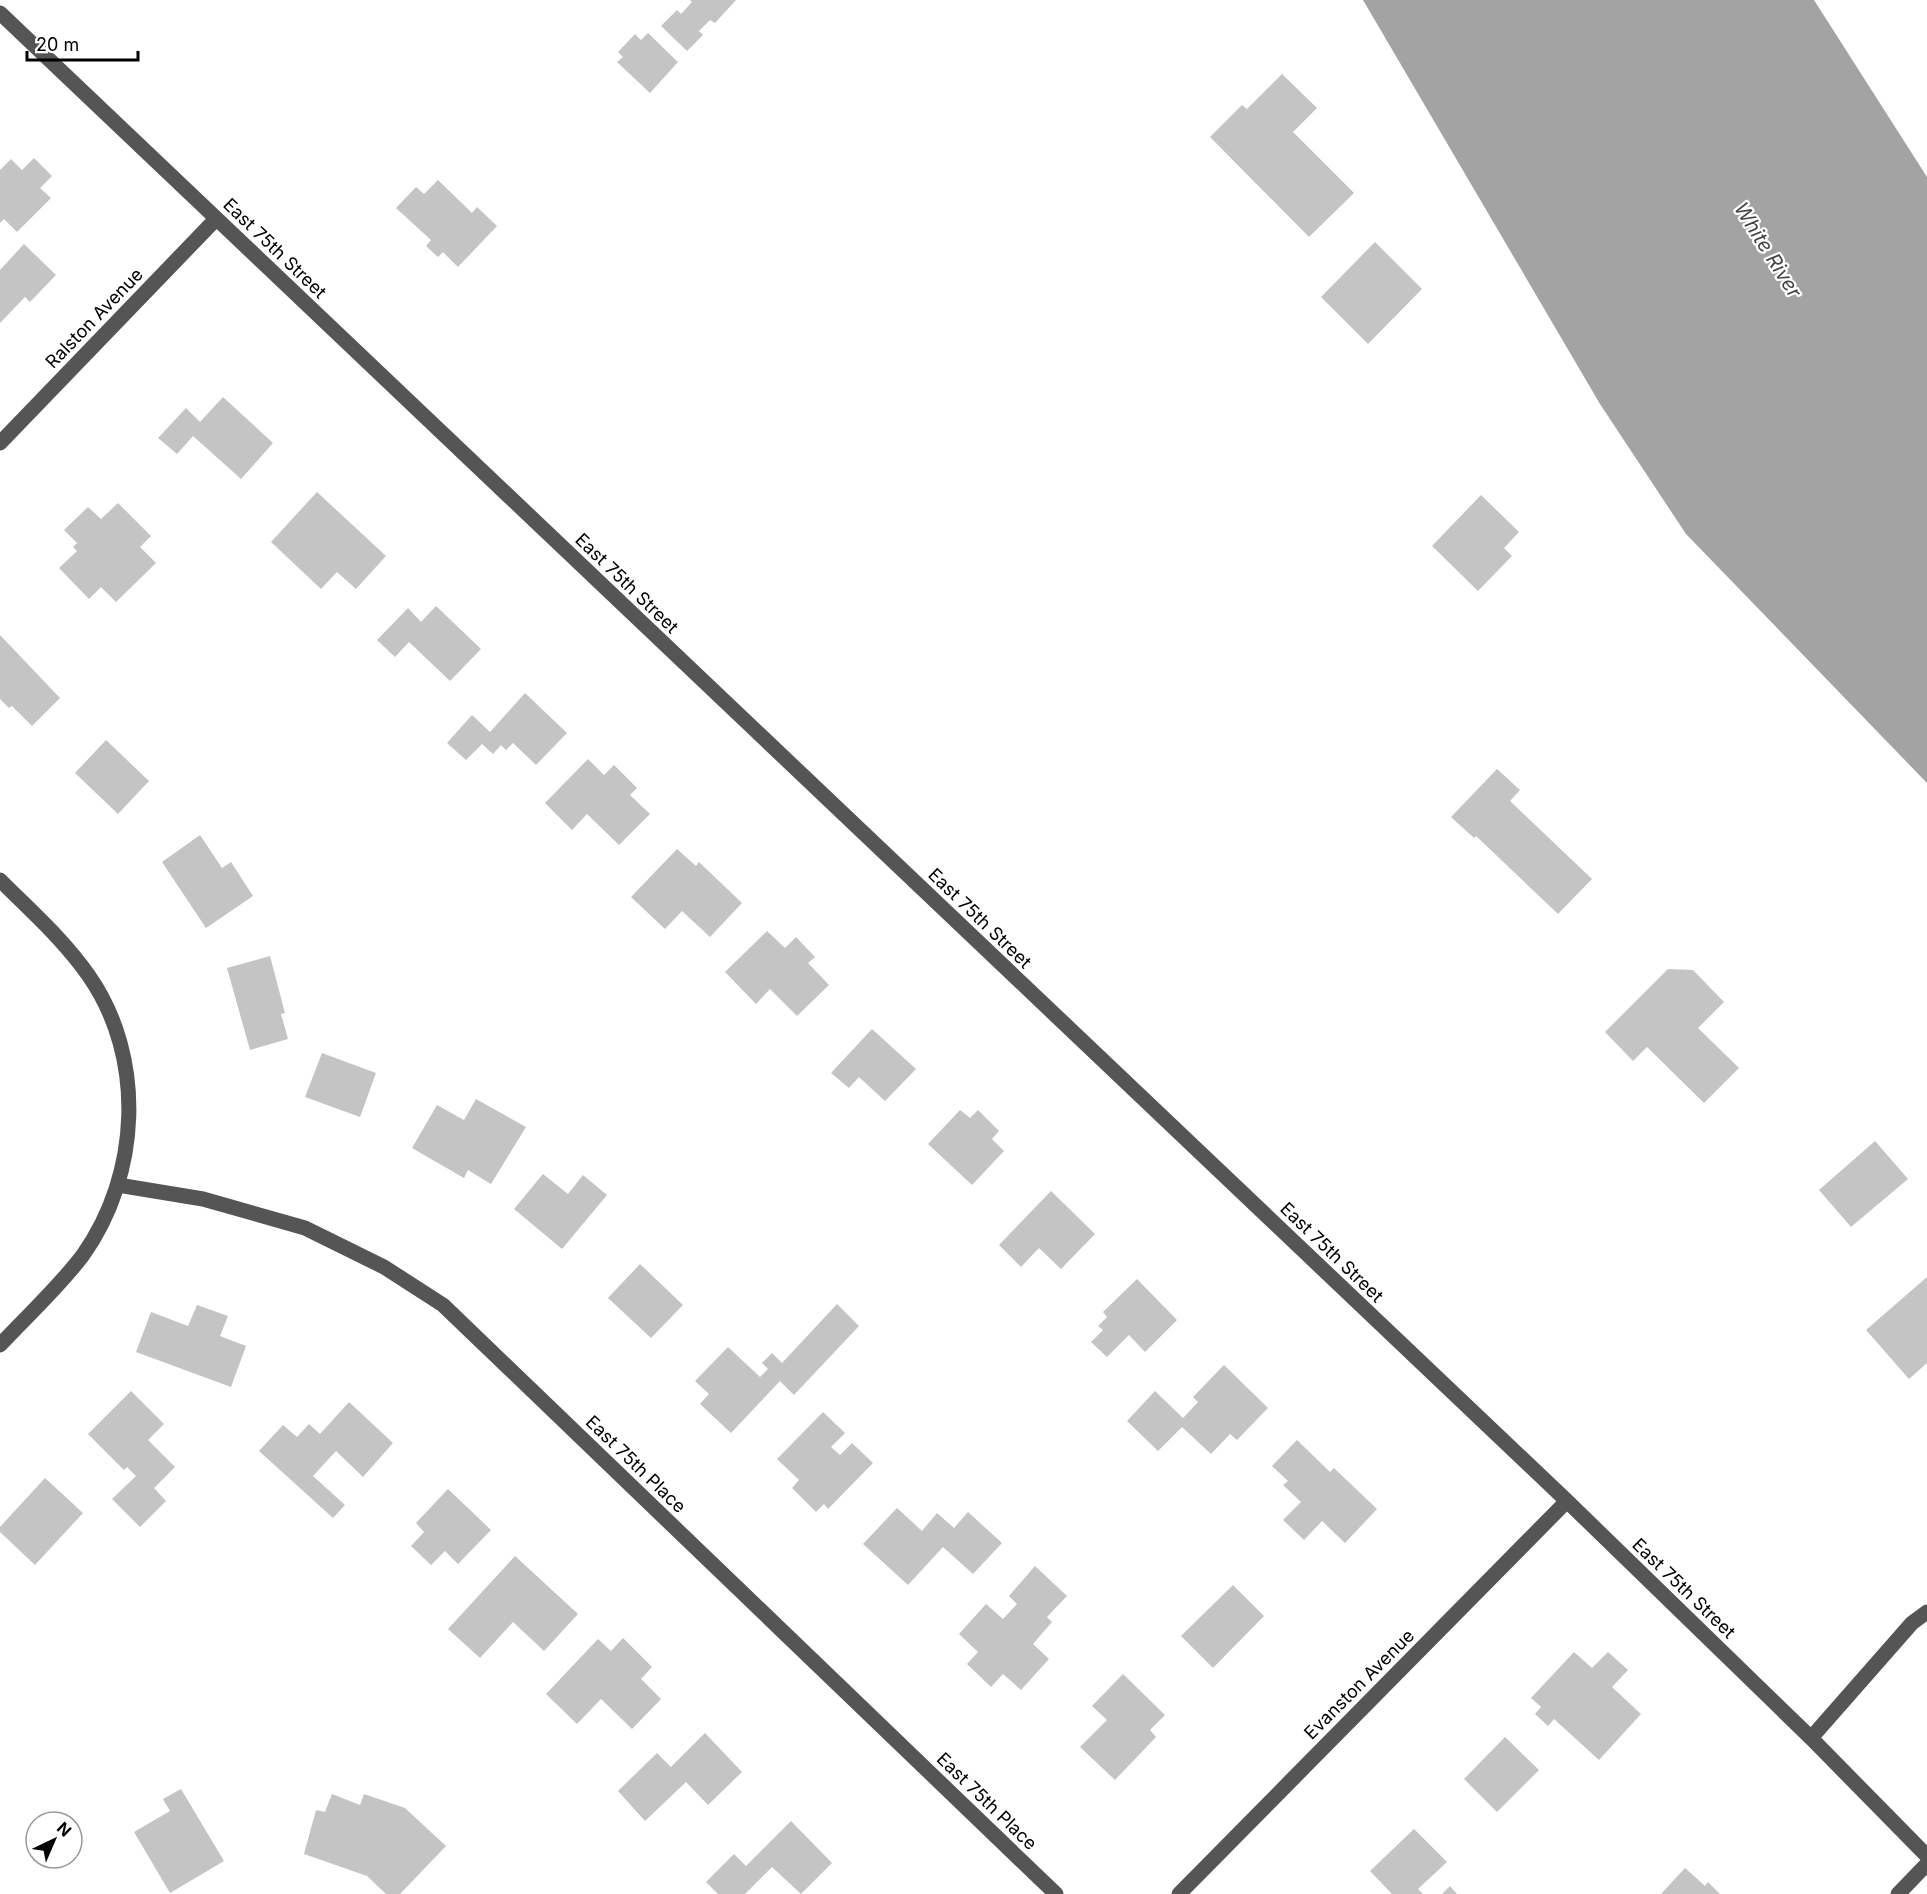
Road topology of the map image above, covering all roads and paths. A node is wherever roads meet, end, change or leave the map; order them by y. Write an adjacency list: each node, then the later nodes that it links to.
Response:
1 (0, 13): 2 (street, East 75th Street)
2 (216, 219): 3 (street, Ralston Avenue); 7 (street, East 75th Street)
3 (0, 443)
4 (0, 880): 5 (street)
5 (118, 1185): 6 (street); 12 (street, East 75th Place)
6 (0, 1346)
7 (1567, 1502): 9 (street, East 75th Street); 13 (street, Evanston Avenue)
8 (1927, 1612): 9 (street)
9 (1810, 1738): 10 (street, East 75th Street)
10 (1927, 1856)
11 (1927, 1864): 14 (street)
12 (1056, 1894)
13 (1179, 1894)
14 (1898, 1894)

